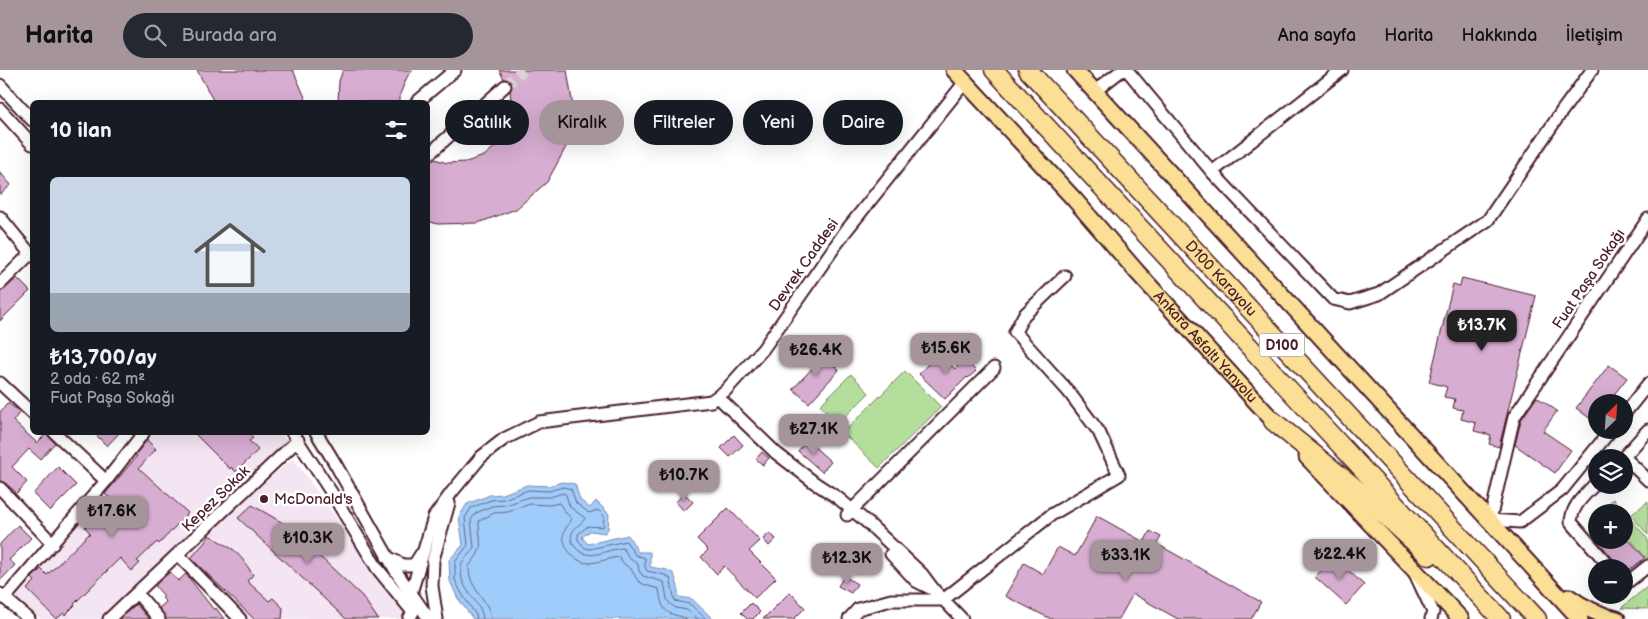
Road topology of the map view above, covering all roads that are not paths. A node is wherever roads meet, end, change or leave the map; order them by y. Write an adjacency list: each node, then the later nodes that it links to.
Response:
1 (455, 70): 14 (street)
2 (954, 70): 10 (main road, Ankara Asfaltı Yanyolu)
3 (994, 70): 75 (highway, D100 Karayolu / D100)
4 (1028, 70): 76 (highway, D100 Karayolu / D100)
5 (1075, 70): 13 (main road)
6 (1122, 70): 13 (street)
7 (1127, 70): 19 (street)
8 (1342, 70): 19 (street)
9 (1592, 70): 19 (street)
10 (965, 82): 29 (street, Devrek Caddesi); 32 (main road, Ankara Asfaltı Yanyolu)
11 (0, 85): 16 (street)
12 (505, 86): 18 (street)
13 (1095, 91): 49 (main road)
14 (419, 100)
15 (0, 109): 17 (street)
16 (30, 118)
17 (30, 142)
18 (430, 153)
19 (1212, 172)
20 (0, 217): 22 (street)
21 (1648, 219): 49 (street, Fuat Paşa Sokağı)
22 (30, 254)
23 (30, 256): 25 (street)
24 (1064, 276): 62 (street)
25 (0, 284)
26 (994, 368): 48 (street)
27 (0, 383): 31 (street)
28 (1648, 384): 30 (street)
29 (718, 396): 45 (street, Devrek Caddesi); 48 (street)
30 (1633, 403)
31 (30, 411)
32 (1273, 421): 56 (main road, Ankara Asfaltı Yanyolu); 74 (highway)
33 (1648, 430): 39 (street)
34 (57, 435): 42 (street)
35 (142, 435): 42 (street)
36 (318, 435): 53 (street)
37 (295, 436): 52 (street, Kepez Sokak); 63 (street)
38 (1604, 439): 43 (street)
39 (1630, 449)
40 (1633, 466): 41 (street)
41 (1648, 480)
42 (106, 481): 50 (street)
43 (1565, 487): 47 (street); 49 (street)
44 (0, 488): 50 (street)
45 (452, 492): 51 (street, Devrek Caddesi); 69 (street, Devrek Caddesi)
46 (1588, 492): 47 (street)
47 (1580, 500): 54 (street)
48 (849, 512): 62 (street)
49 (1490, 520): 58 (main road)
50 (53, 544): 61 (street)
51 (424, 548): 53 (street, Devrek Caddesi); 60 (street, Devrek Caddesi)
52 (178, 555): 59 (street, Kepez Sokak); 67 (street)
53 (387, 557): 60 (street)
54 (1603, 559)
55 (1648, 566): 57 (street)
56 (1412, 568): 72 (street); 73 (main road, Ankara Asfaltı Yanyolu)
57 (1633, 577)
58 (1548, 583): 77 (main road); 78 (main road)
59 (137, 593): 65 (street, Kepez Sokak); 66 (street)
60 (411, 593): 63 (street, Devrek Caddesi); 68 (street)
61 (3, 596): 64 (street)
62 (943, 600): 70 (street); 71 (street)
63 (413, 617)
64 (29, 619)
65 (110, 619)
66 (159, 619)
67 (240, 619)
68 (429, 619)
69 (437, 619)
70 (848, 619)
71 (962, 619)
72 (1431, 619)
73 (1461, 619)
74 (1497, 619)
75 (1501, 619)
76 (1537, 619)
77 (1580, 619)
78 (1617, 619)

